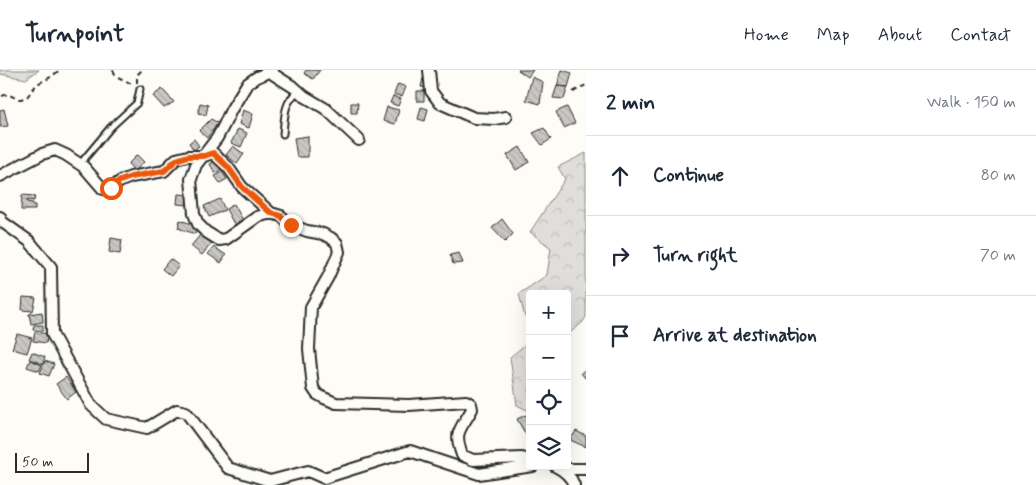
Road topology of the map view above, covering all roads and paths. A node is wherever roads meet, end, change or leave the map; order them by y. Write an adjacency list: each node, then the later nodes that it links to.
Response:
1 (60, 70): 10 (path)
2 (113, 70): 7 (path)
3 (142, 70): 7 (path)
4 (429, 70): 11 (street)
5 (271, 71): 8 (street); 14 (street)
6 (586, 85): 9 (path)
7 (140, 89): 15 (lane)
8 (298, 91): 12 (lane); 13 (street)
9 (573, 92)
10 (2, 96)
11 (506, 117)
12 (283, 134)
13 (359, 140)
14 (204, 156): 15 (street); 17 (street); 17 (street)
15 (79, 164): 16 (street)
16 (0, 176)
17 (271, 213): 19 (street)
18 (0, 217): 20 (street)
19 (526, 459)
20 (526, 467)
21 (571, 468): 22 (street)
22 (586, 469)
23 (560, 470): 24 (street)
24 (574, 485)

